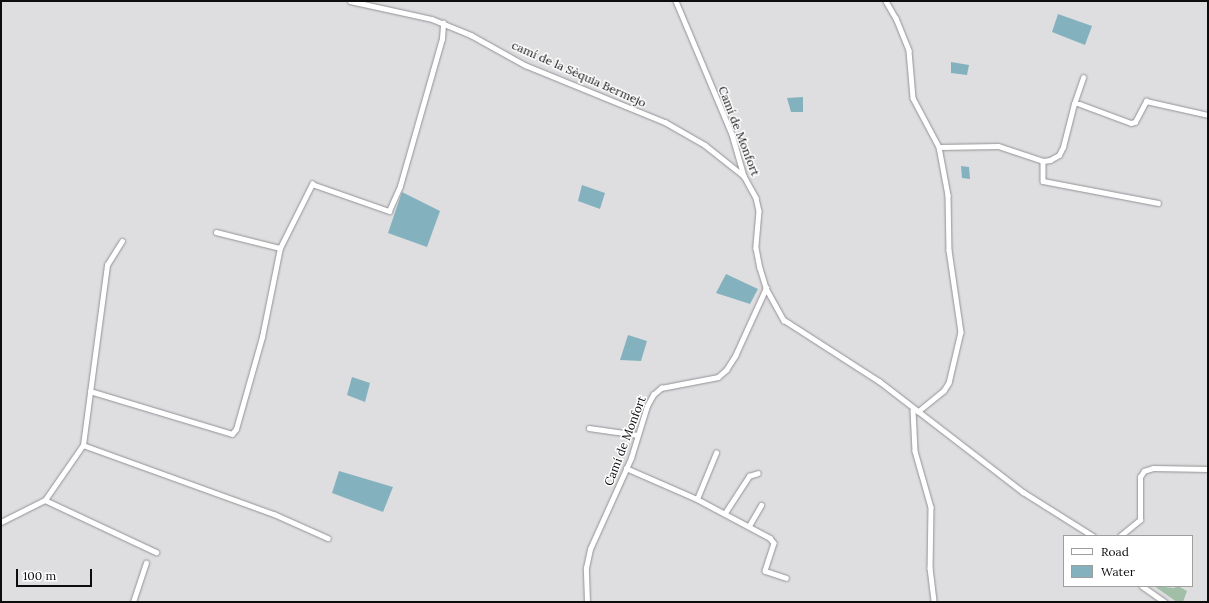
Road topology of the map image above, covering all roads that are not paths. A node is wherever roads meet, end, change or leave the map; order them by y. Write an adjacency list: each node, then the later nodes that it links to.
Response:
1 (350, 1): 4 (street, camí de la Sèquia Bermejo)
2 (676, 1): 10 (street, Camí de Monfort)
3 (886, 1): 8 (street)
4 (443, 23): 10 (street, camí de la Sèquia Bermejo); 14 (street)
5 (1083, 78): 6 (street)
6 (1074, 104): 7 (street); 9 (street)
7 (1208, 115)
8 (939, 147): 9 (street); 17 (street)
9 (1043, 161): 11 (street)
10 (744, 176): 15 (street, Camí de Monfort)
11 (1158, 203)
12 (216, 232): 14 (street)
13 (122, 241): 16 (street)
14 (280, 248): 16 (street)
15 (766, 288): 17 (street); 19 (street, Camí de Monfort)
16 (90, 391): 20 (street)
17 (916, 411): 31 (street); 40 (street)
18 (589, 428): 19 (street)
19 (638, 435): 22 (street, Camí de Monfort)
20 (83, 445): 26 (street); 33 (street)
21 (716, 453): 25 (street)
22 (626, 468): 25 (street); 39 (street, Camí de Monfort)
23 (1208, 469): 32 (street)
24 (758, 473): 28 (street)
25 (697, 499): 28 (street)
26 (45, 500): 29 (street); 34 (street)
27 (762, 505): 30 (street)
28 (725, 513): 30 (street)
29 (1, 522)
30 (750, 526): 36 (street)
31 (1091, 535)
32 (1121, 535)
33 (328, 538)
34 (156, 552)
35 (146, 563): 38 (street)
36 (786, 578)
37 (1143, 587): 41 (street)
38 (132, 602)
39 (587, 602)
40 (934, 602)
41 (1165, 602)

